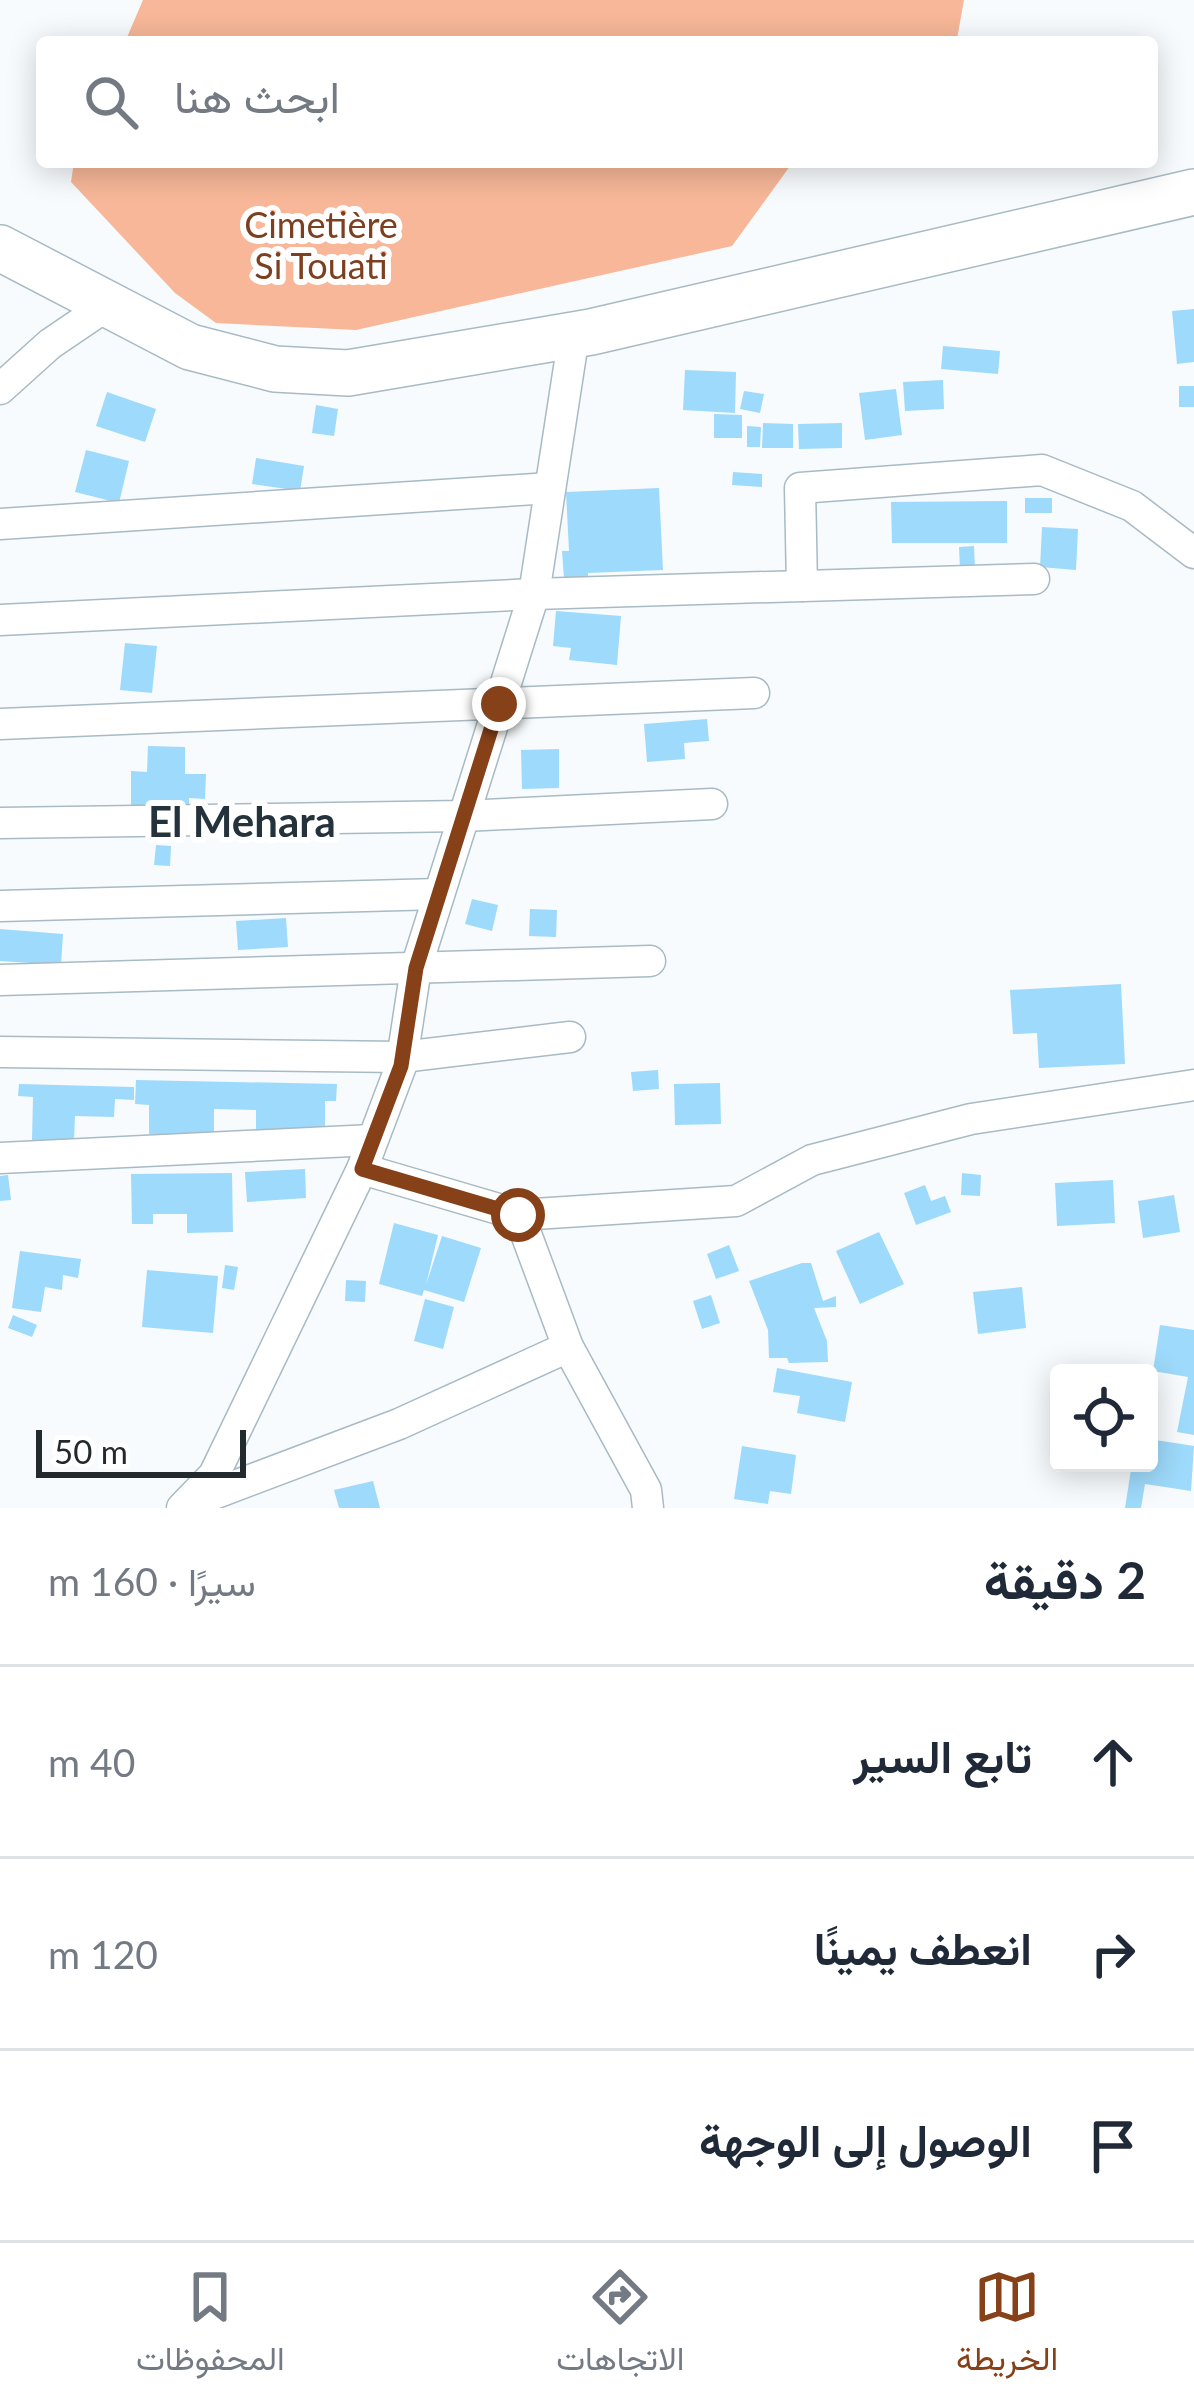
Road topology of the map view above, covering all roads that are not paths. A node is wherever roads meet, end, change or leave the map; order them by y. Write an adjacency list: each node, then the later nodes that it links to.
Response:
1 (1194, 192): 4 (main road)
2 (0, 248): 3 (main road)
3 (106, 306): 4 (main road); 5 (street)
4 (574, 335): 6 (street)
5 (0, 389)
6 (550, 488): 7 (street); 11 (street)
7 (0, 524)
8 (1194, 553): 10 (street)
9 (1034, 579): 10 (street)
10 (802, 586): 11 (street)
11 (534, 593): 12 (street); 14 (street)
12 (0, 620)
13 (754, 693): 14 (street)
14 (499, 704): 15 (street); 17 (street)
15 (0, 724)
16 (712, 805): 17 (street)
17 (464, 816): 18 (street); 19 (street)
18 (0, 823)
19 (439, 894): 20 (street); 22 (street)
20 (0, 906)
21 (650, 961): 22 (street)
22 (416, 968): 23 (street); 26 (street)
23 (0, 980)
24 (569, 1037): 26 (street)
25 (0, 1052): 26 (street)
26 (402, 1057): 28 (street)
27 (1194, 1085): 30 (street)
28 (367, 1155): 29 (street); 30 (street); 32 (street)
29 (0, 1158)
30 (518, 1215): 31 (street)
31 (568, 1347): 32 (street); 33 (street)
32 (185, 1506)
33 (648, 1508)

